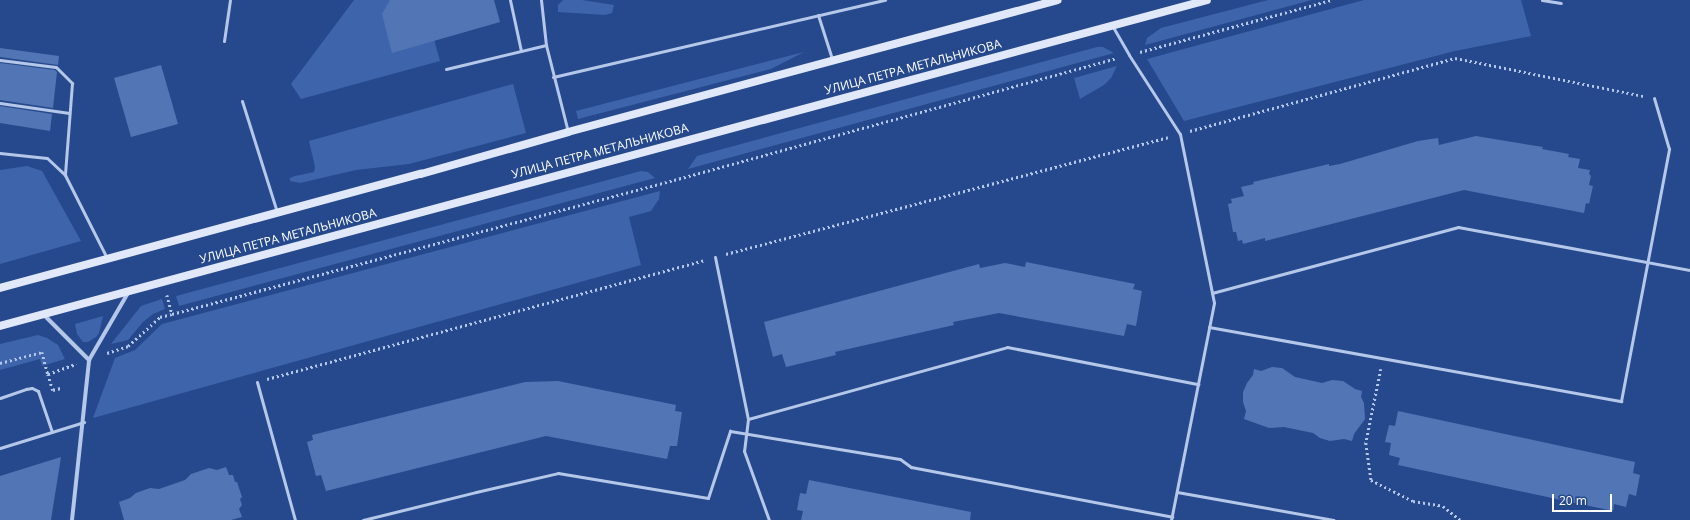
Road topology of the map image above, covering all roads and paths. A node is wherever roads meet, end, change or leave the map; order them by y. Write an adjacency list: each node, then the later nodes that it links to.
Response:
1 (230, 0): 12 (lane)
2 (510, 0): 14 (lane)
3 (541, 0): 13 (lane)
4 (885, 0): 10 (lane)
5 (1058, 0): 17 (main road)
6 (1207, 0): 11 (main road, УЛИЦА ПЕТРА МЕТАЛЬНИКОВА)
7 (1332, 0): 15 (path)
8 (1542, 0): 9 (lane)
9 (1561, 3)
10 (818, 15): 17 (lane); 19 (lane)
11 (1112, 26): 15 (lane); 33 (main road, УЛИЦА ПЕТРА МЕТАЛЬНИКОВА)
12 (224, 41)
13 (546, 44): 14 (lane); 19 (lane)
14 (521, 51): 18 (lane)
15 (1129, 55): 25 (lane); 33 (path)
16 (0, 60): 23 (lane)
17 (833, 61): 24 (main road)
18 (446, 68)
19 (554, 76): 24 (lane)
20 (1654, 98): 25 (path); 31 (lane)
21 (242, 101): 28 (lane)
22 (0, 103): 23 (lane)
23 (69, 114): 27 (lane)
24 (568, 132): 28 (main road)
25 (1180, 134): 29 (path); 36 (lane)
26 (0, 153): 27 (lane)
27 (64, 175): 30 (lane)
28 (277, 212): 30 (main road)
29 (715, 257): 43 (path); 47 (lane)
30 (107, 258): 34 (main road)
31 (1648, 262): 32 (lane); 36 (lane); 40 (lane)
32 (1690, 270)
33 (164, 283): 35 (main road, УЛИЦА ПЕТРА МЕТАЛЬНИКОВА)
34 (0, 288)
35 (128, 292): 37 (main road, УЛИЦА ПЕТРА МЕТАЛЬНИКОВА); 41 (street)
36 (1212, 293): 39 (lane)
37 (44, 315): 38 (main road, УЛИЦА ПЕТРА МЕТАЛЬНИКОВА); 41 (street)
38 (0, 326)
39 (1209, 327): 40 (lane); 44 (lane)
40 (1382, 358): 59 (path)
41 (89, 360): 48 (street)
42 (48, 374): 45 (path)
43 (258, 382): 55 (lane)
44 (1198, 384): 47 (lane); 52 (lane)
45 (61, 388)
46 (0, 398): 49 (lane)
47 (748, 419): 50 (lane)
48 (84, 422): 49 (lane); 54 (street)
49 (52, 432): 51 (lane)
50 (746, 434): 53 (lane); 56 (lane); 57 (lane)
51 (0, 448)
52 (1177, 492): 53 (lane); 58 (lane)
53 (1172, 519)
54 (72, 520)
55 (295, 520)
56 (363, 520)
57 (769, 520)
58 (1334, 520)
59 (1460, 520)

